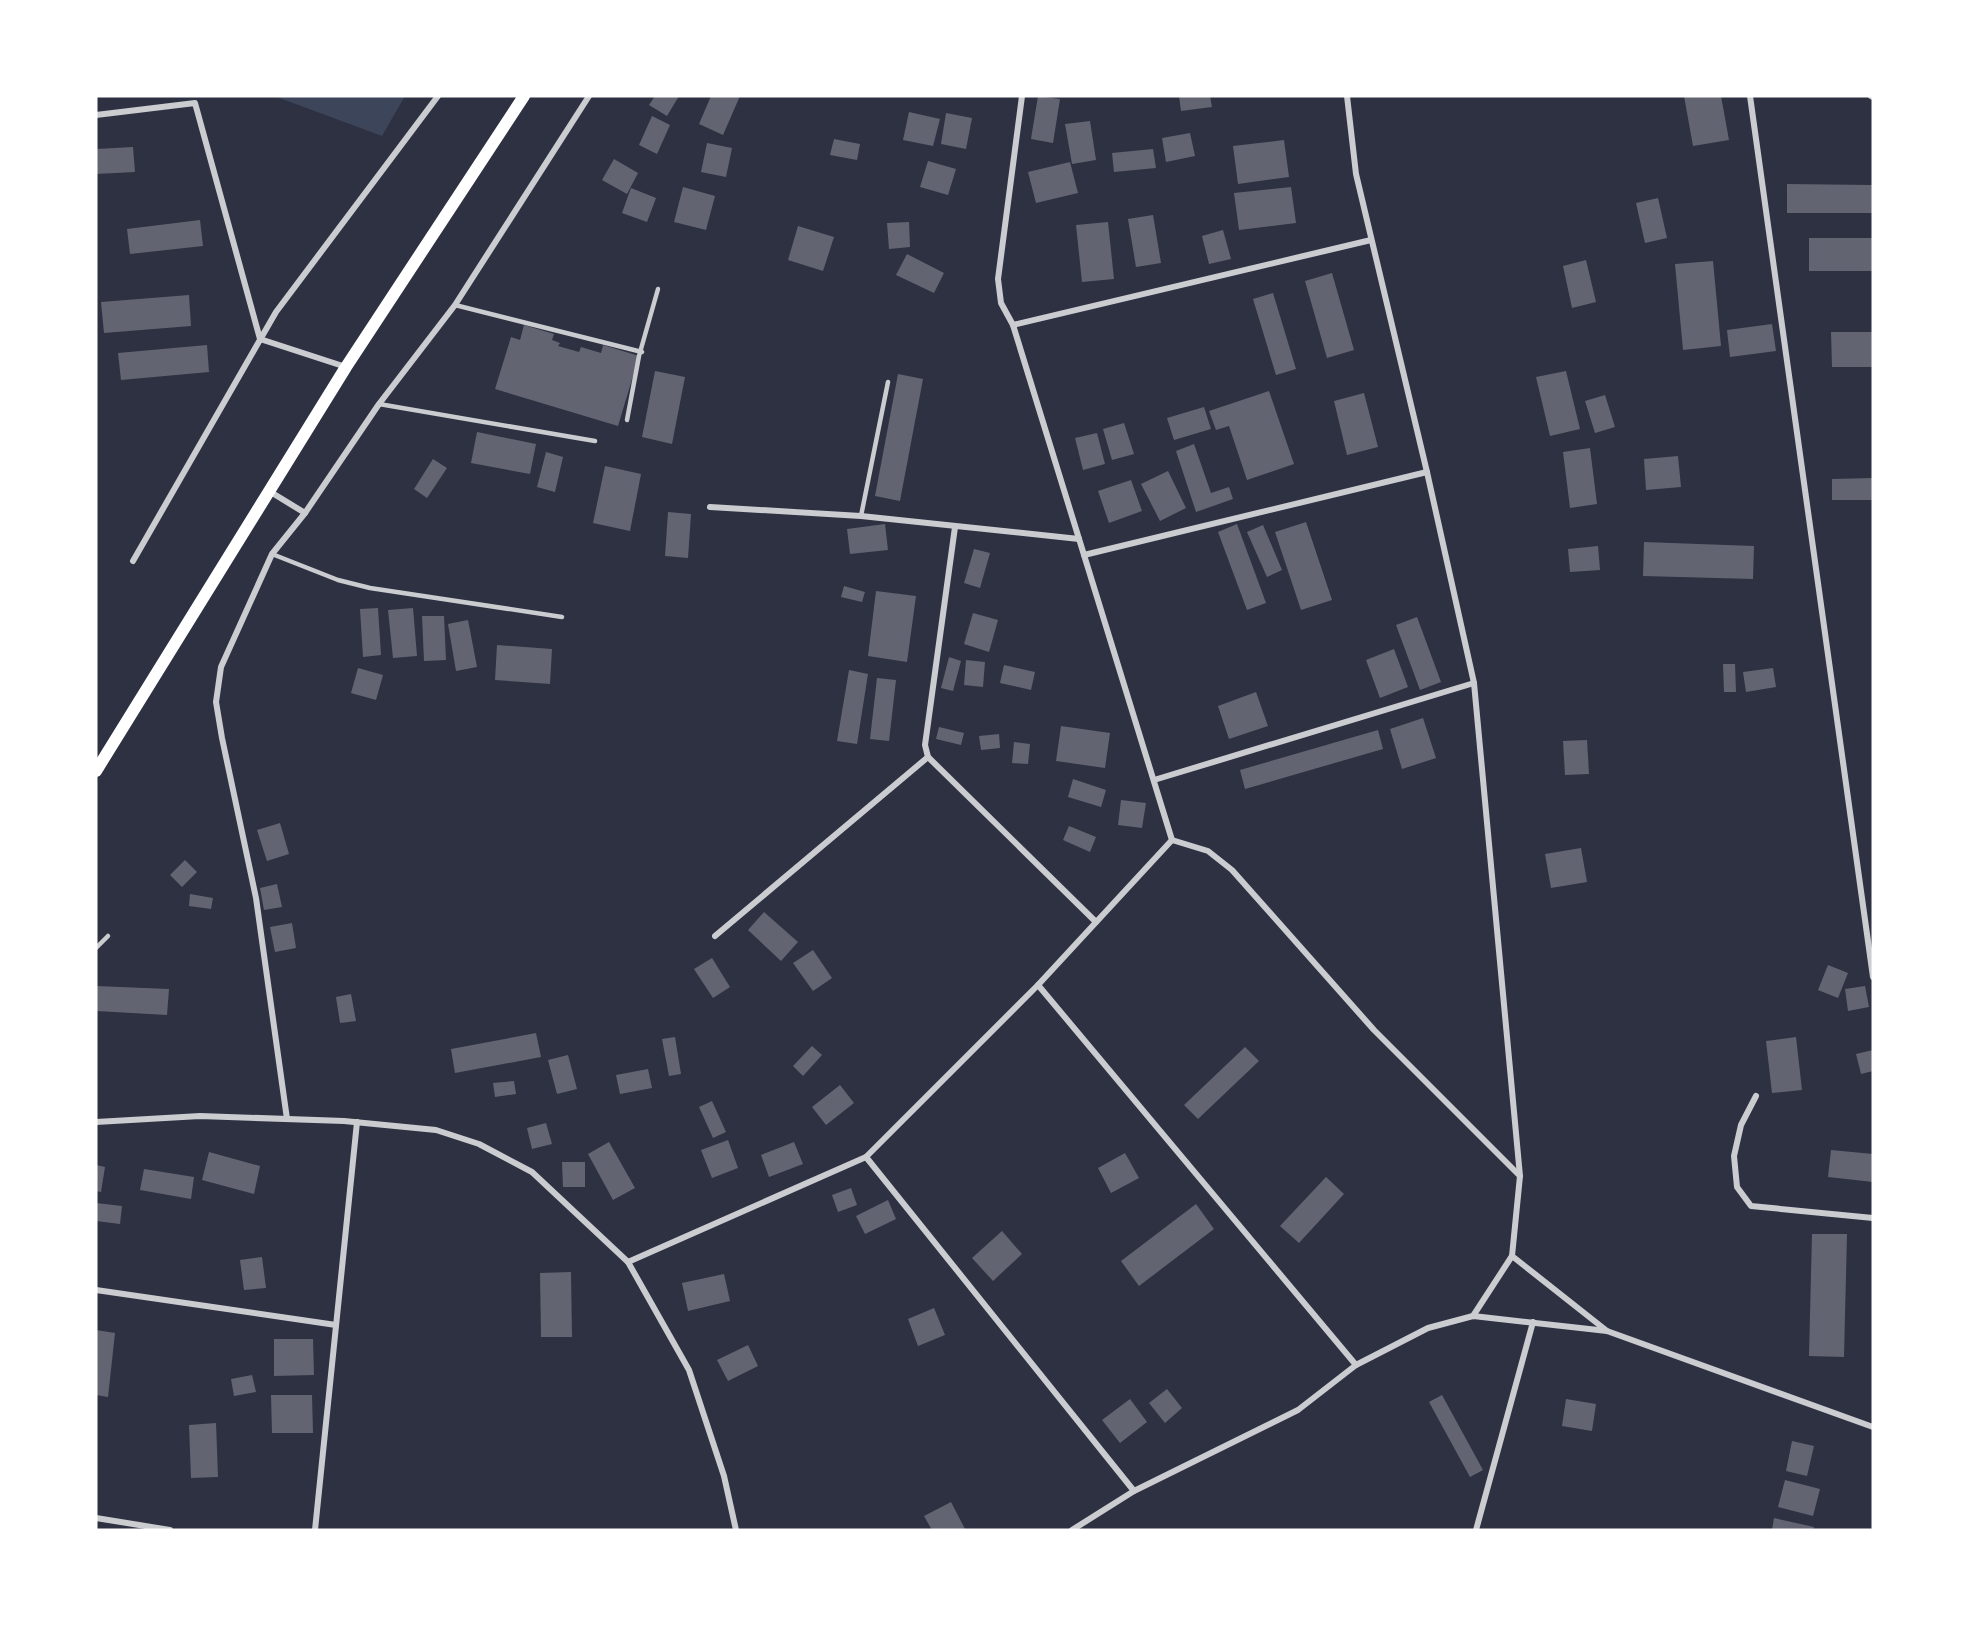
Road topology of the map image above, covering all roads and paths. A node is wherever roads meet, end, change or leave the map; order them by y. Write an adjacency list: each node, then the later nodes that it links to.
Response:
1 (438, 96): 13 (street)
2 (525, 96): 15 (main road)
3 (589, 96): 11 (street)
4 (1022, 96): 12 (street)
5 (1347, 96): 9 (street)
6 (1750, 96): 40 (street)
7 (196, 100): 8 (street); 13 (street)
8 (96, 115)
9 (1371, 240): 12 (street); 20 (street)
10 (658, 290): 14 (lane)
11 (455, 305): 14 (lane); 17 (street)
12 (1013, 325): 26 (street)
13 (260, 339): 15 (street); 29 (street)
14 (642, 352): 18 (lane)
15 (346, 367): 21 (main road)
16 (888, 382): 24 (lane)
17 (379, 404): 19 (lane); 23 (street)
18 (627, 420)
19 (595, 441)
20 (1427, 472): 28 (street); 31 (street)
21 (268, 491): 23 (street); 33 (main road)
22 (710, 507): 24 (street)
23 (305, 513): 27 (street)
24 (861, 516): 25 (street)
25 (955, 527): 26 (street); 32 (street)
26 (1079, 539): 28 (street)
27 (272, 554): 30 (lane); 43 (street)
28 (1084, 555): 34 (street)
29 (133, 561)
30 (562, 617)
31 (1474, 683): 34 (street); 47 (street)
32 (928, 757): 36 (street); 38 (street)
33 (96, 771)
34 (1154, 780): 35 (street)
35 (1173, 840): 36 (street); 47 (street)
36 (1096, 922): 41 (street)
37 (108, 936): 39 (lane)
38 (715, 936)
39 (96, 948)
40 (1873, 977)
41 (1038, 985): 46 (street); 56 (street)
42 (1756, 1095): 48 (street)
43 (287, 1119): 44 (street); 45 (street)
44 (96, 1122)
45 (357, 1122): 50 (street); 54 (street)
46 (866, 1157): 50 (street); 58 (street)
47 (1520, 1176): 49 (street)
48 (1873, 1218)
49 (1512, 1256): 52 (street); 55 (street)
50 (627, 1262): 62 (street)
51 (96, 1290): 54 (street)
52 (1473, 1316): 53 (street); 56 (street)
53 (1533, 1322): 55 (street); 64 (street)
54 (336, 1325): 61 (street)
55 (1607, 1331): 57 (street)
56 (1356, 1365): 58 (street)
57 (1873, 1427)
58 (1134, 1491): 63 (street)
59 (96, 1518): 60 (street)
60 (170, 1530)
61 (315, 1530)
62 (736, 1530)
63 (1072, 1530)
64 (1476, 1530)

